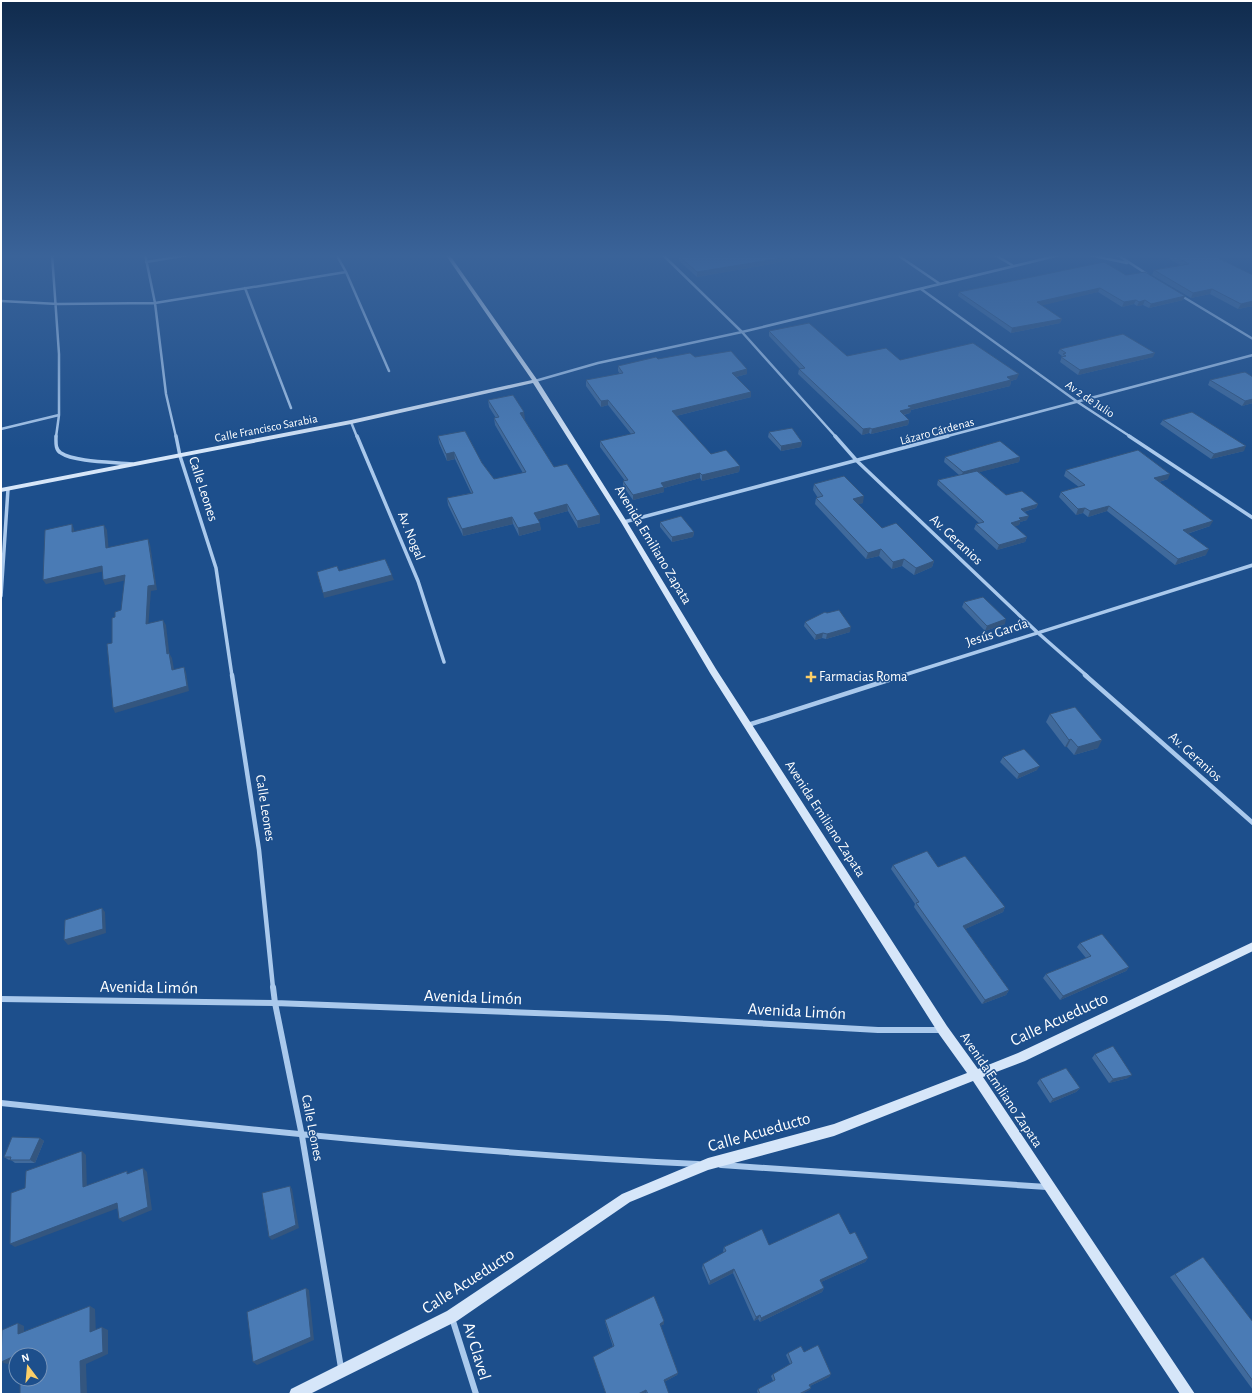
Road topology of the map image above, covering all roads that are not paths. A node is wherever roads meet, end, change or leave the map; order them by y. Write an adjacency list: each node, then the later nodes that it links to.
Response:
1 (58, 319): 17 (street)
2 (157, 319): 20 (street, Calle Leones)
3 (257, 319): 16 (street)
4 (367, 319): 13 (street)
5 (492, 319): 14 (main road, Avenida Emiliano Zapata)
6 (729, 319): 10 (street, Av. Geranios)
7 (797, 319): 10 (street)
8 (962, 319): 15 (street, Av 2 de Julio)
9 (1220, 319): 11 (street)
10 (742, 332): 14 (street); 21 (street, Av. Geranios)
11 (1253, 339)
12 (1253, 355): 15 (street, Lázaro Cárdenas)
13 (389, 370)
14 (535, 381): 18 (main road, Calle Francisco Sarabia); 26 (main road, Avenida Emiliano Zapata)
15 (1079, 403): 21 (street, Lázaro Cárdenas); 25 (street, Av 2 de Julio)
16 (291, 408)
17 (59, 416): 19 (street); 22 (street)
18 (351, 422): 20 (main road, Calle Francisco Sarabia); 30 (street, Av. Nogal)
19 (1, 429)
20 (180, 456): 22 (main road, Calle Francisco Sarabia); 35 (street, Calle Leones)
21 (857, 461): 26 (street, Lázaro Cárdenas); 29 (street, Av. Geranios)
22 (132, 464): 23 (main road, Calle Francisco Sarabia)
23 (8, 489): 24 (main road, Calle Francisco Sarabia); 28 (street)
24 (1, 490)
25 (1253, 518)
26 (624, 522): 31 (main road, Avenida Emiliano Zapata)
27 (1253, 566): 29 (street, Jesús García)
28 (1, 596)
29 (1037, 632): 31 (street, Jesús García); 32 (street, Av. Geranios)
30 (444, 662)
31 (748, 725): 36 (main road, Avenida Emiliano Zapata)
32 (1253, 823)
33 (1253, 946): 37 (main road, Calle Acueducto)
34 (1, 999): 35 (street, Avenida Limón)
35 (275, 1003): 36 (street, Avenida Limón); 39 (street, Calle Leones)
36 (943, 1030): 37 (main road, Avenida Emiliano Zapata)
37 (975, 1074): 40 (main road, Calle Acueducto); 41 (main road, Avenida Emiliano Zapata)
38 (1, 1103): 39 (street)
39 (302, 1136): 40 (street); 43 (street, Calle Leones)
40 (708, 1164): 41 (street); 42 (main road, Calle Acueducto)
41 (1050, 1187): 46 (main road, Avenida Emiliano Zapata)
42 (452, 1316): 43 (main road, Calle Acueducto); 45 (street, Av Clavel)
43 (341, 1370): 44 (main road, Calle Acueducto)
44 (296, 1394)
45 (476, 1394)
46 (1188, 1394)

